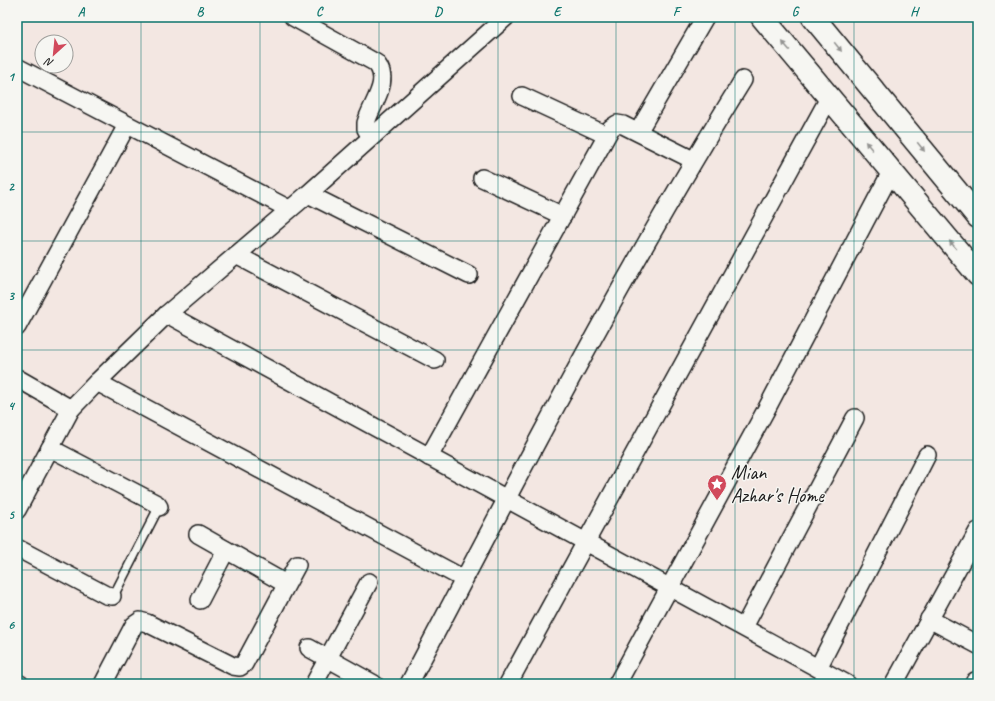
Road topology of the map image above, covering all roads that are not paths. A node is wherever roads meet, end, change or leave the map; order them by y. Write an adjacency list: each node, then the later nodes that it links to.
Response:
1 (293, 17): 13 (street)
2 (506, 17): 13 (street)
3 (705, 17): 11 (street)
4 (762, 17): 9 (street, one-way to 4)
5 (813, 17): 20 (street, one-way to 20)
6 (17, 66): 10 (street)
7 (743, 80): 14 (street)
8 (522, 96): 12 (street)
9 (829, 98): 15 (street, one-way to 9); 39 (street)
10 (127, 125): 18 (street); 25 (street)
11 (638, 132): 12 (street); 14 (street)
12 (606, 135): 19 (street)
13 (371, 137): 17 (street)
14 (693, 160): 34 (street)
15 (891, 172): 23 (street, one-way to 15); 46 (street)
16 (482, 178): 19 (street)
17 (308, 194): 18 (street); 22 (street)
18 (289, 210): 21 (street)
19 (564, 216): 33 (street)
20 (978, 217)
21 (236, 255): 24 (street); 26 (street)
22 (469, 275)
23 (978, 275)
24 (167, 314): 28 (street); 33 (street)
25 (17, 326)
26 (435, 360)
27 (17, 378): 29 (street)
28 (97, 382): 29 (street); 43 (street)
29 (71, 409): 31 (street)
30 (855, 418): 50 (street)
31 (50, 448): 35 (street); 36 (street)
32 (927, 455): 54 (street)
33 (429, 457): 34 (street)
34 (507, 498): 39 (street); 43 (street)
35 (19, 500)
36 (159, 507): 47 (lane)
37 (978, 531): 49 (street)
38 (198, 534): 41 (street)
39 (585, 540): 46 (street); 61 (street)
40 (17, 548): 47 (street)
41 (226, 550): 45 (street); 48 (street)
42 (297, 565): 45 (street)
43 (464, 579): 60 (street)
44 (369, 582): 53 (street)
45 (286, 584): 57 (street)
46 (670, 586): 50 (street); 62 (street)
47 (112, 596)
48 (200, 600)
49 (929, 619): 51 (street); 64 (street)
50 (744, 627): 54 (street)
51 (978, 645)
52 (309, 648): 53 (street)
53 (328, 659): 58 (street); 59 (street)
54 (818, 668): 63 (street)
55 (17, 683): 56 (street)
56 (20, 684)
57 (103, 684)
58 (314, 684)
59 (374, 684)
60 (409, 684)
61 (508, 684)
62 (617, 684)
63 (848, 684)
64 (894, 684)

